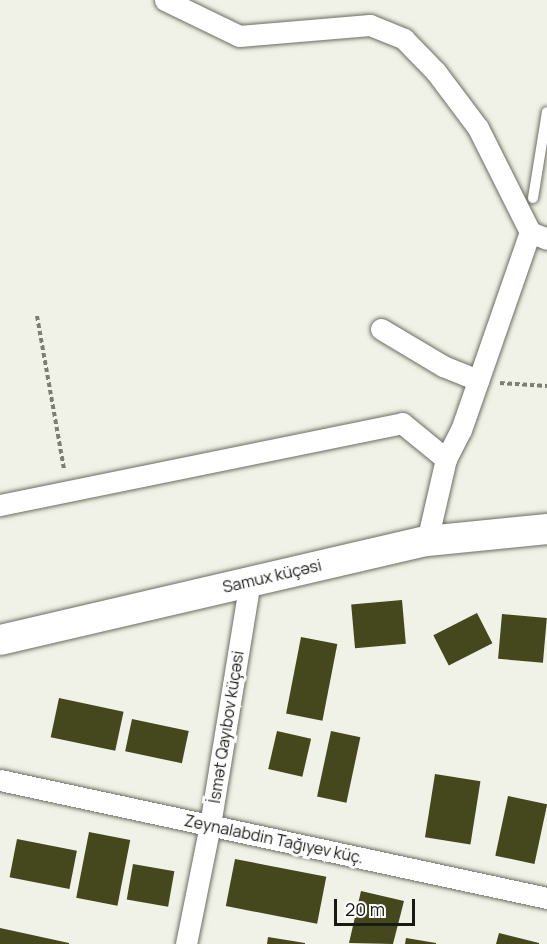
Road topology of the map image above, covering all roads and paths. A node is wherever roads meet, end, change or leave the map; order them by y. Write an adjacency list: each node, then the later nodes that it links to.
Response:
1 (165, 0): 4 (street)
2 (547, 112): 3 (lane)
3 (533, 198)
4 (538, 236): 7 (street)
5 (37, 315): 10 (path)
6 (381, 329): 7 (street)
7 (478, 380): 8 (path); 9 (street)
8 (547, 386)
9 (446, 459): 10 (street); 13 (street)
10 (68, 491): 11 (street)
11 (0, 505)
12 (547, 529): 13 (main road, Samux küçəsi)
13 (427, 541): 14 (main road, Samux küçəsi)
14 (250, 581): 15 (main road, Samux küçəsi); 17 (street, İsmət Qayıbov küçəsi)
15 (0, 640)
16 (0, 780): 17 (street, Zeynalabdin Tağıyev küç.)
17 (210, 825): 18 (street, Zeynalabdin Tağıyev küç.); 19 (street, İsmət Qayıbov küçəsi)
18 (547, 898)
19 (186, 944)

